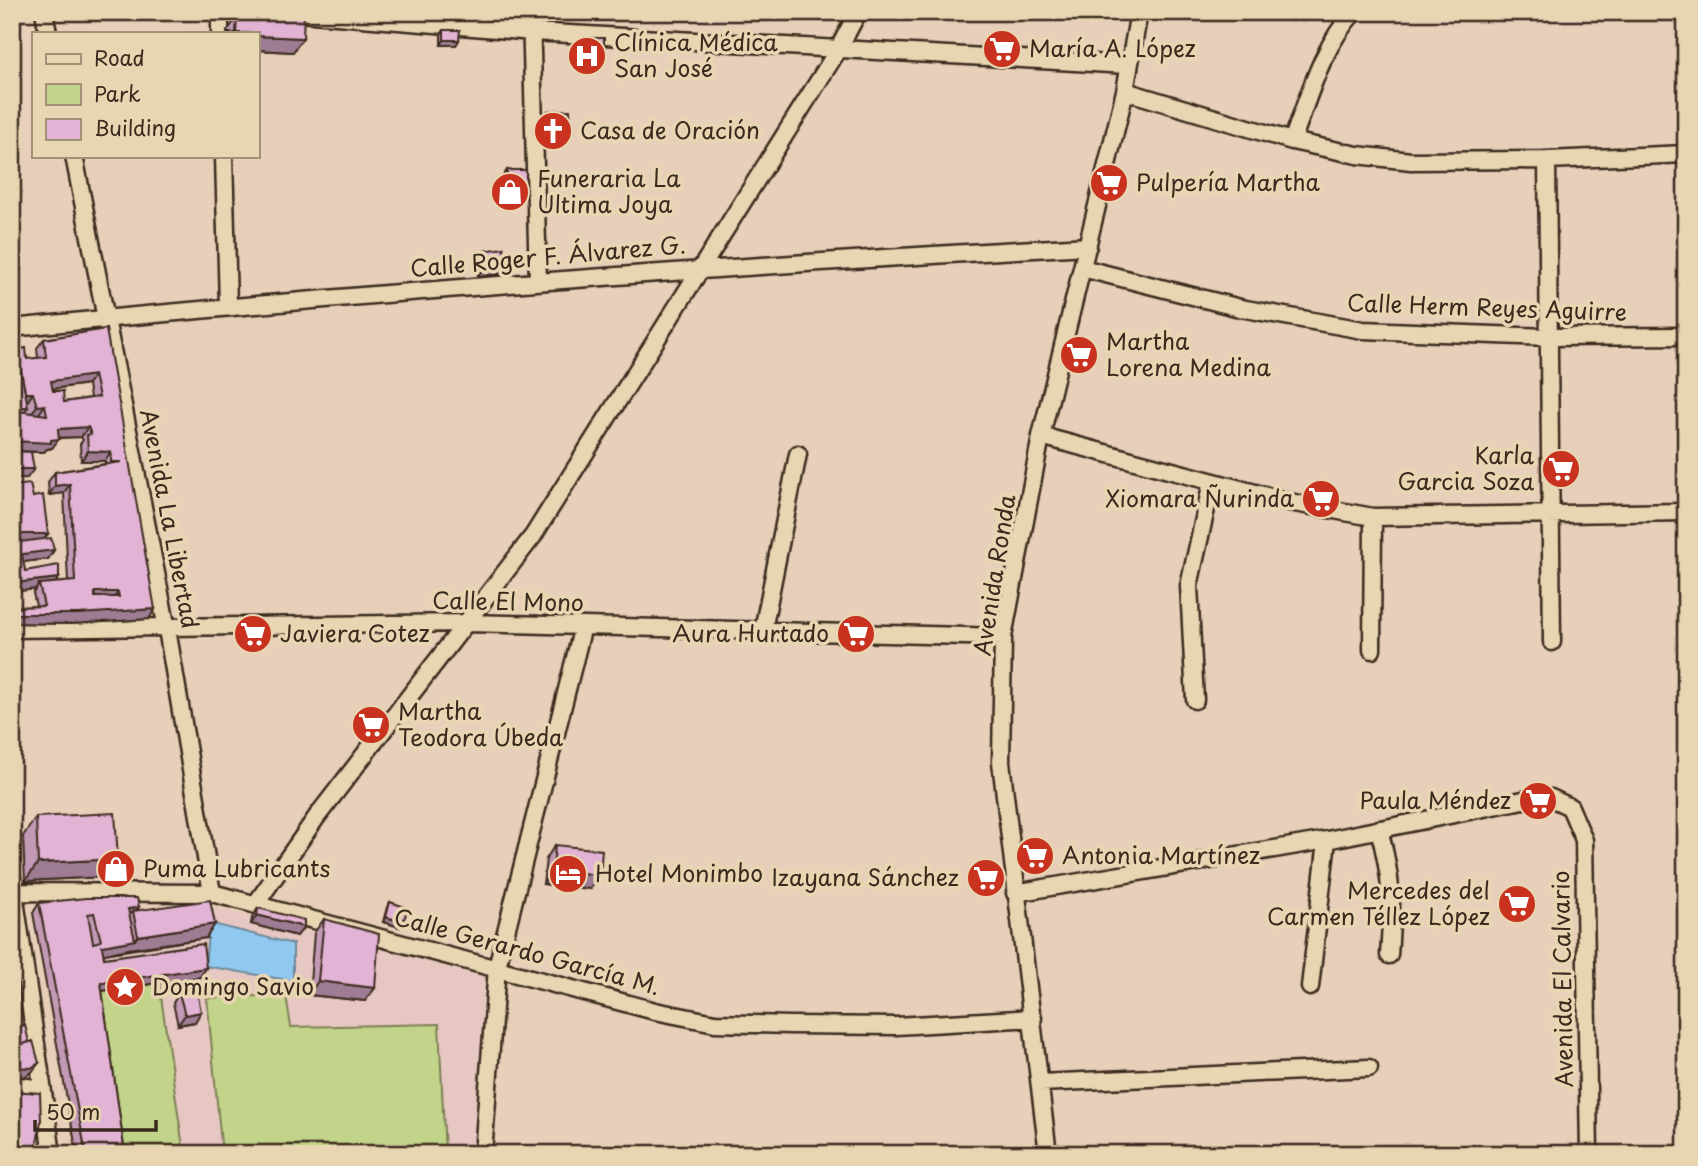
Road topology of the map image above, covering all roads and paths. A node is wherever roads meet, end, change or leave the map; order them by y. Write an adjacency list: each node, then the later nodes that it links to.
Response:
1 (44, 12): 8 (street)
2 (220, 12): 9 (street)
3 (288, 12): 10 (street)
4 (531, 12): 10 (street)
5 (858, 12): 11 (street)
6 (1139, 12): 12 (street, Avenida Ronda)
7 (1354, 12): 14 (street)
8 (48, 32)
9 (220, 32)
10 (533, 32): 11 (street); 22 (street)
11 (838, 50): 12 (street); 20 (street)
12 (1128, 65): 13 (street, Avenida Ronda)
13 (1125, 91): 14 (street); 19 (street, Avenida Ronda)
14 (1292, 141): 18 (street)
15 (1686, 154): 18 (street)
16 (74, 158): 24 (street, Avenida La Libertad)
17 (224, 158): 23 (street)
18 (1547, 160): 27 (street)
19 (1088, 246): 20 (street, Calle Roger F. Álvarez G.); 21 (street, Avenida Ronda)
20 (699, 268): 22 (street, Calle Roger F. Álvarez G.); 34 (street)
21 (1082, 268): 27 (street, Calle Herm Reyes Aguirre); 28 (street, Avenida Ronda)
22 (538, 282): 23 (street, Calle Roger F. Álvarez G.)
23 (228, 305): 24 (street, Calle Roger F. Álvarez G.)
24 (108, 318): 25 (street, Calle Roger F. Álvarez G.); 37 (street, Avenida La Libertad)
25 (12, 328)
26 (1686, 336): 27 (street, Calle Herm Reyes Aguirre)
27 (1548, 337): 32 (street)
28 (1041, 436): 30 (street); 39 (street, Avenida Ronda)
29 (798, 454): 38 (street)
30 (1212, 482): 33 (street); 42 (street)
31 (1686, 512): 32 (street)
32 (1551, 515): 33 (street); 40 (street)
33 (1373, 517): 41 (street)
34 (467, 623): 35 (street, Calle El Mono); 37 (street, Calle El Mono); 48 (street)
35 (583, 626): 38 (street, Calle El Mono); 50 (street)
36 (12, 629): 37 (street, Calle El Mono)
37 (167, 629): 46 (street, Avenida La Libertad)
38 (763, 630): 39 (street, Calle El Mono)
39 (1003, 637): 47 (street, Avenida Ronda)
40 (1552, 642)
41 (1373, 650)
42 (1195, 700)
43 (1379, 829): 44 (street); 49 (street); 60 (street, Avenida El Calvario)
44 (1327, 840): 47 (street); 51 (street)
45 (13, 887): 46 (street, Calle Gerardo García M.); 56 (street)
46 (212, 893): 48 (street, Calle Gerardo García M.)
47 (1015, 893): 52 (street, Avenida Ronda)
48 (255, 905): 50 (street, Calle Gerardo García M.)
49 (1389, 955)
50 (497, 967): 52 (street, Calle Gerardo García M.); 58 (street)
51 (1310, 988)
52 (1033, 1018): 54 (street, Avenida Ronda)
53 (1369, 1068): 54 (street)
54 (1040, 1083): 59 (street, Avenida Ronda)
55 (12, 1084): 56 (street)
56 (42, 1089): 57 (street)
57 (49, 1150)
58 (483, 1154)
59 (1048, 1154)
60 (1589, 1154)

